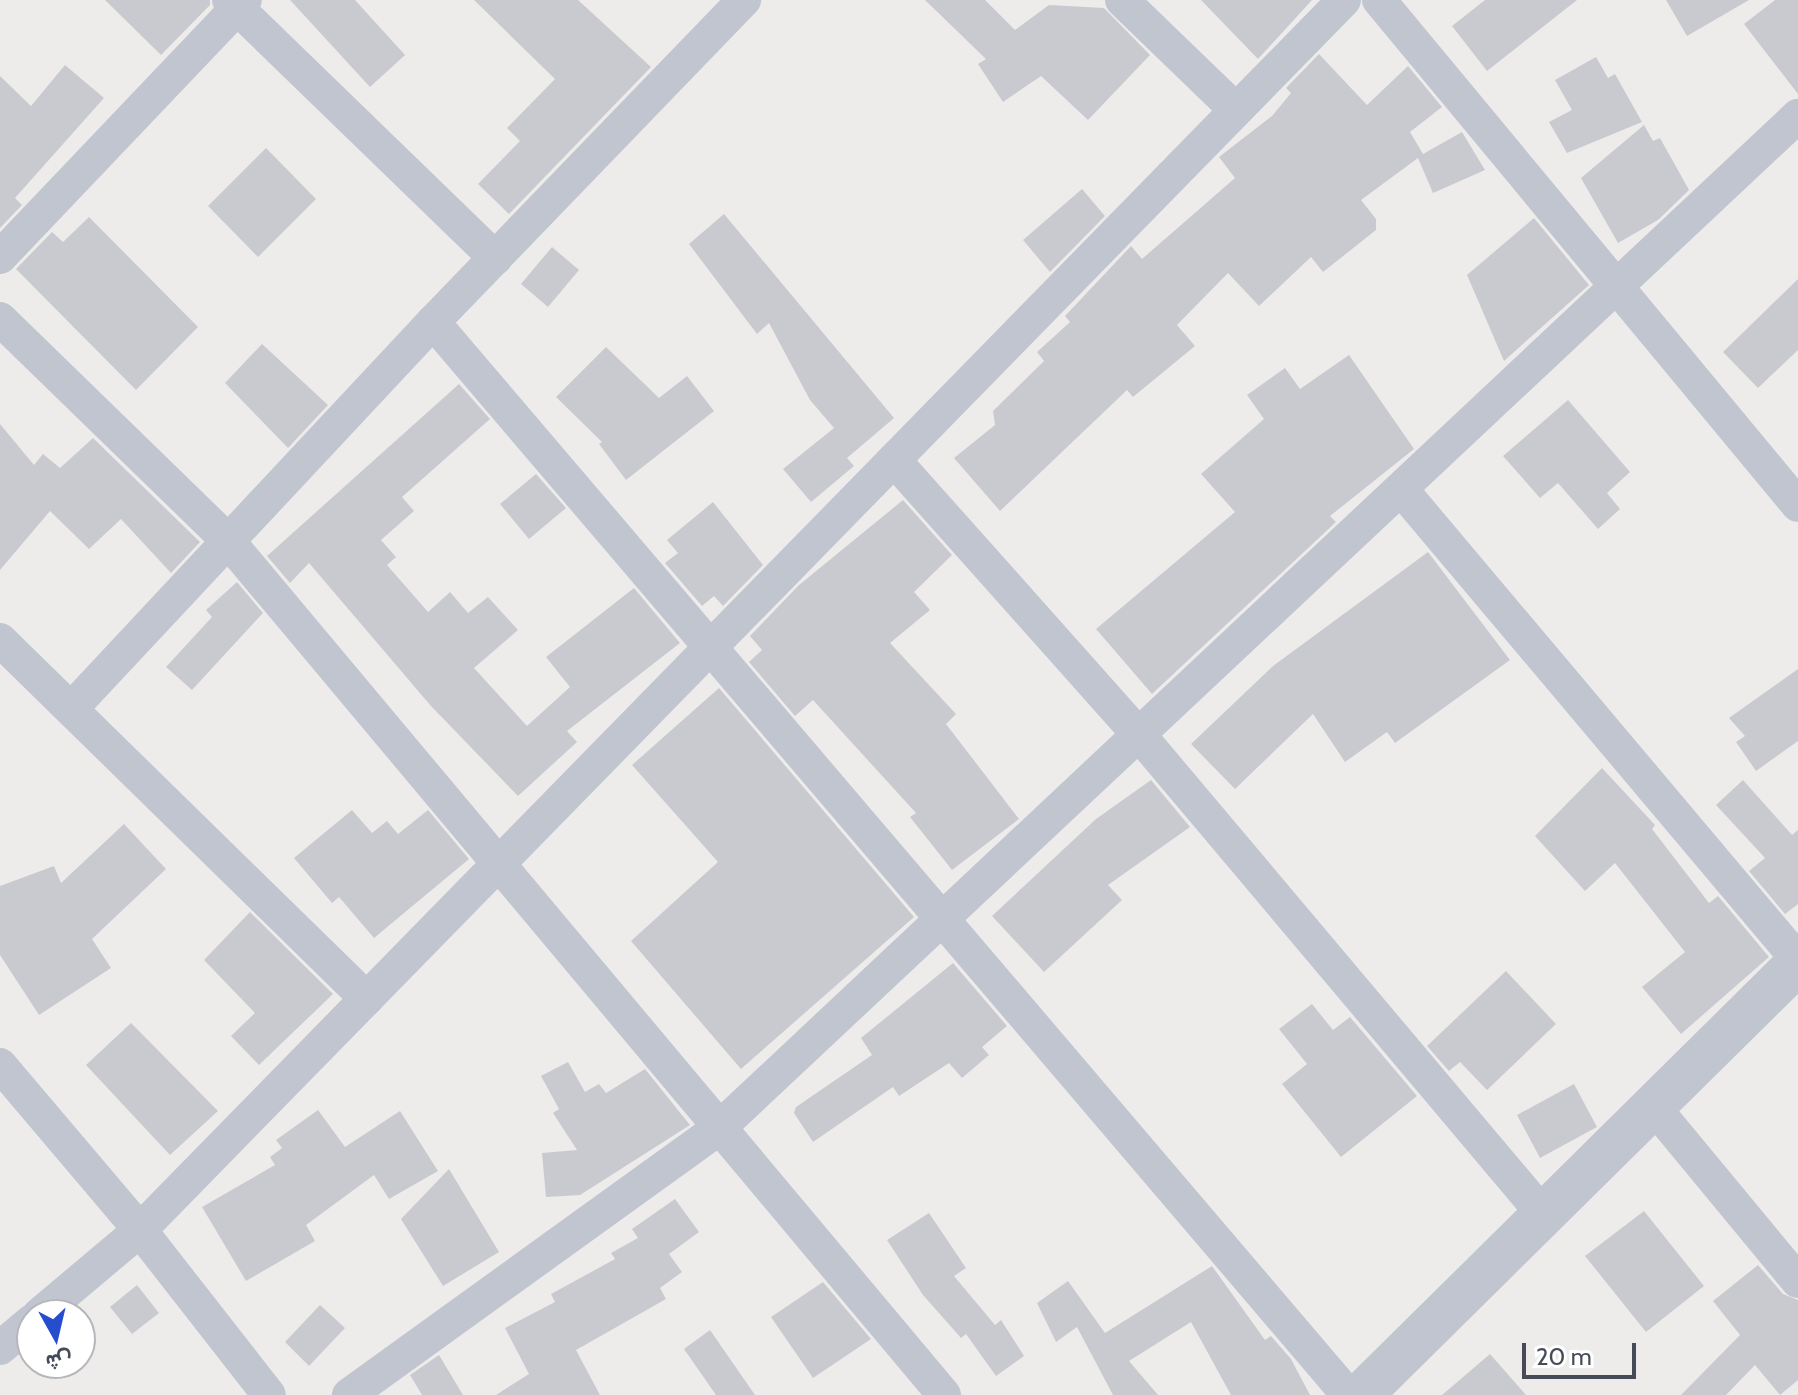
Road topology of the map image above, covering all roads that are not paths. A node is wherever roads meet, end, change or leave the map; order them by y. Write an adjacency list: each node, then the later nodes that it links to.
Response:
1 (744, 0): 9 (street)
2 (1122, 0): 6 (street)
3 (1344, 0): 6 (street)
4 (1379, 0): 10 (street)
5 (237, 3): 8 (street); 9 (street)
6 (1236, 110): 13 (street)
7 (1798, 116): 10 (street)
8 (0, 257)
9 (495, 258): 12 (street)
10 (1615, 286): 14 (street); 15 (street)
11 (0, 319): 16 (street)
12 (433, 322): 16 (street); 18 (street)
13 (894, 460): 18 (street); 20 (street)
14 (1401, 489): 20 (street); 23 (street)
15 (1798, 505)
16 (229, 542): 19 (street); 21 (street)
17 (0, 640): 19 (street)
18 (709, 649): 21 (street); 22 (street)
19 (71, 709): 24 (street)
20 (1141, 737): 22 (street); 28 (street)
21 (498, 864): 24 (street); 27 (street)
22 (942, 918): 27 (street); 37 (street)
23 (1798, 961): 26 (street)
24 (367, 999): 29 (street)
25 (0, 1065): 29 (street)
26 (1653, 1106): 28 (street); 30 (street)
27 (718, 1129): 35 (street); 36 (street)
28 (1543, 1214): 38 (street)
29 (140, 1230): 31 (street); 34 (street)
30 (1798, 1281)
31 (58, 1299)
32 (16, 1334): 33 (street)
33 (0, 1348)
34 (269, 1395)
35 (349, 1395)
36 (944, 1395)
37 (1348, 1395)
38 (1361, 1395)

